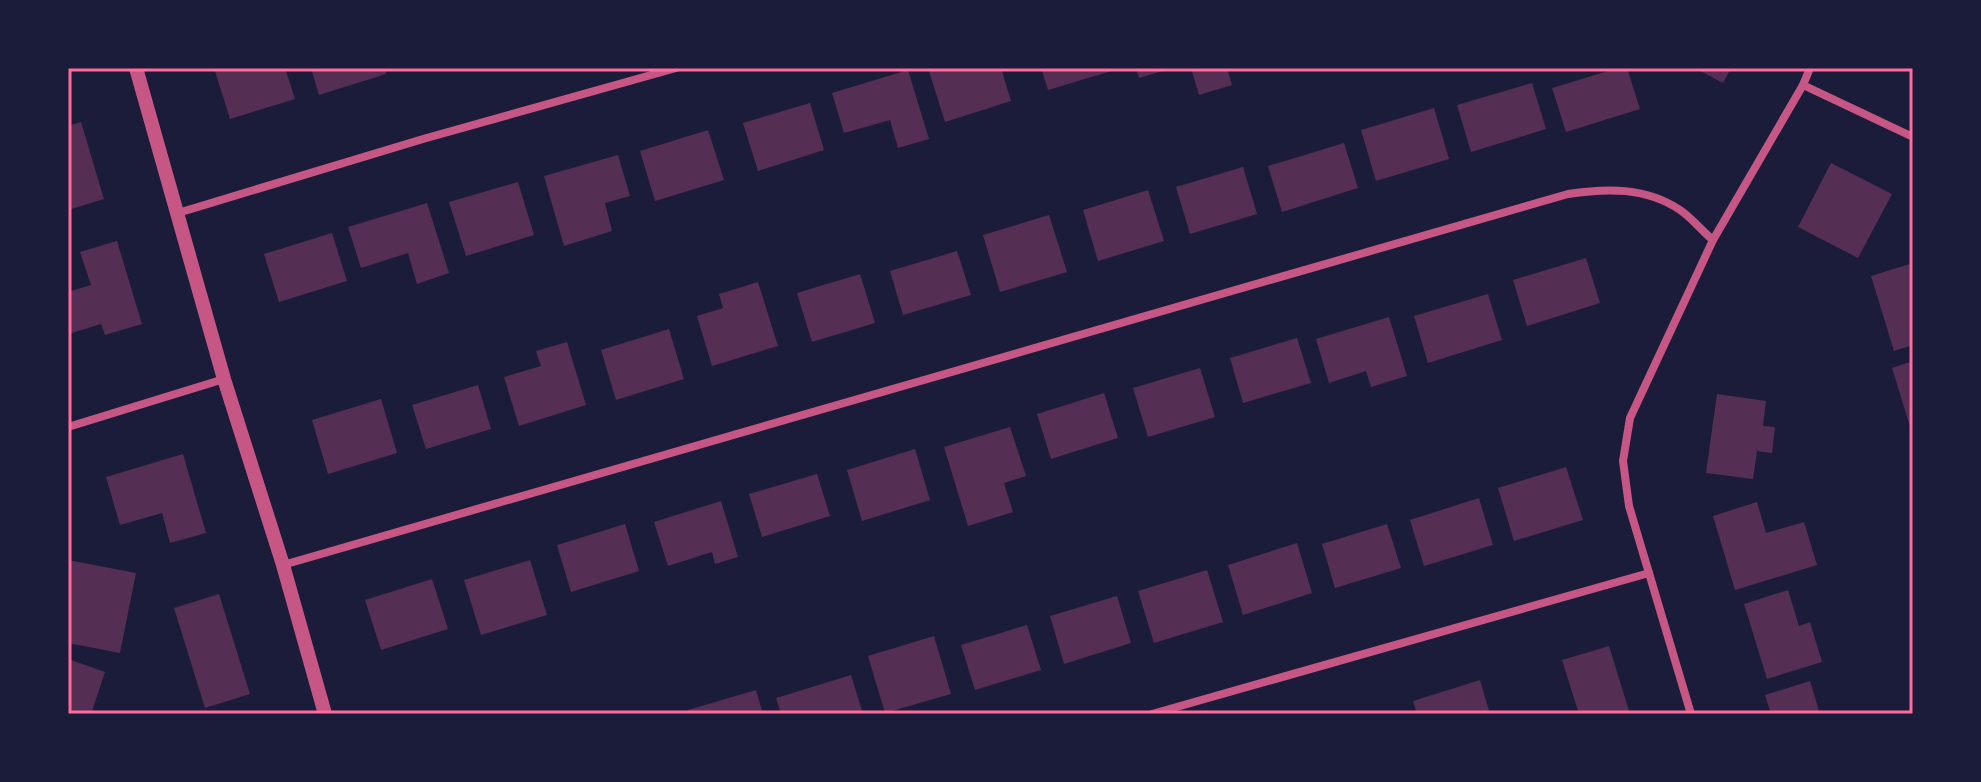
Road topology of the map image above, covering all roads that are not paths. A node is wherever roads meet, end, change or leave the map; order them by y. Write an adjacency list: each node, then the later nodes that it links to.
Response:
1 (136, 68): 6 (street)
2 (676, 68): 6 (street)
3 (1810, 68): 4 (street)
4 (1803, 85): 5 (street); 7 (street)
5 (1913, 137)
6 (178, 213): 8 (street)
7 (1713, 240): 10 (street); 11 (street)
8 (224, 379): 9 (street); 10 (street)
9 (68, 427)
10 (283, 565): 12 (street)
11 (1649, 573): 13 (street); 14 (street)
12 (325, 714)
13 (1152, 714)
14 (1691, 714)

